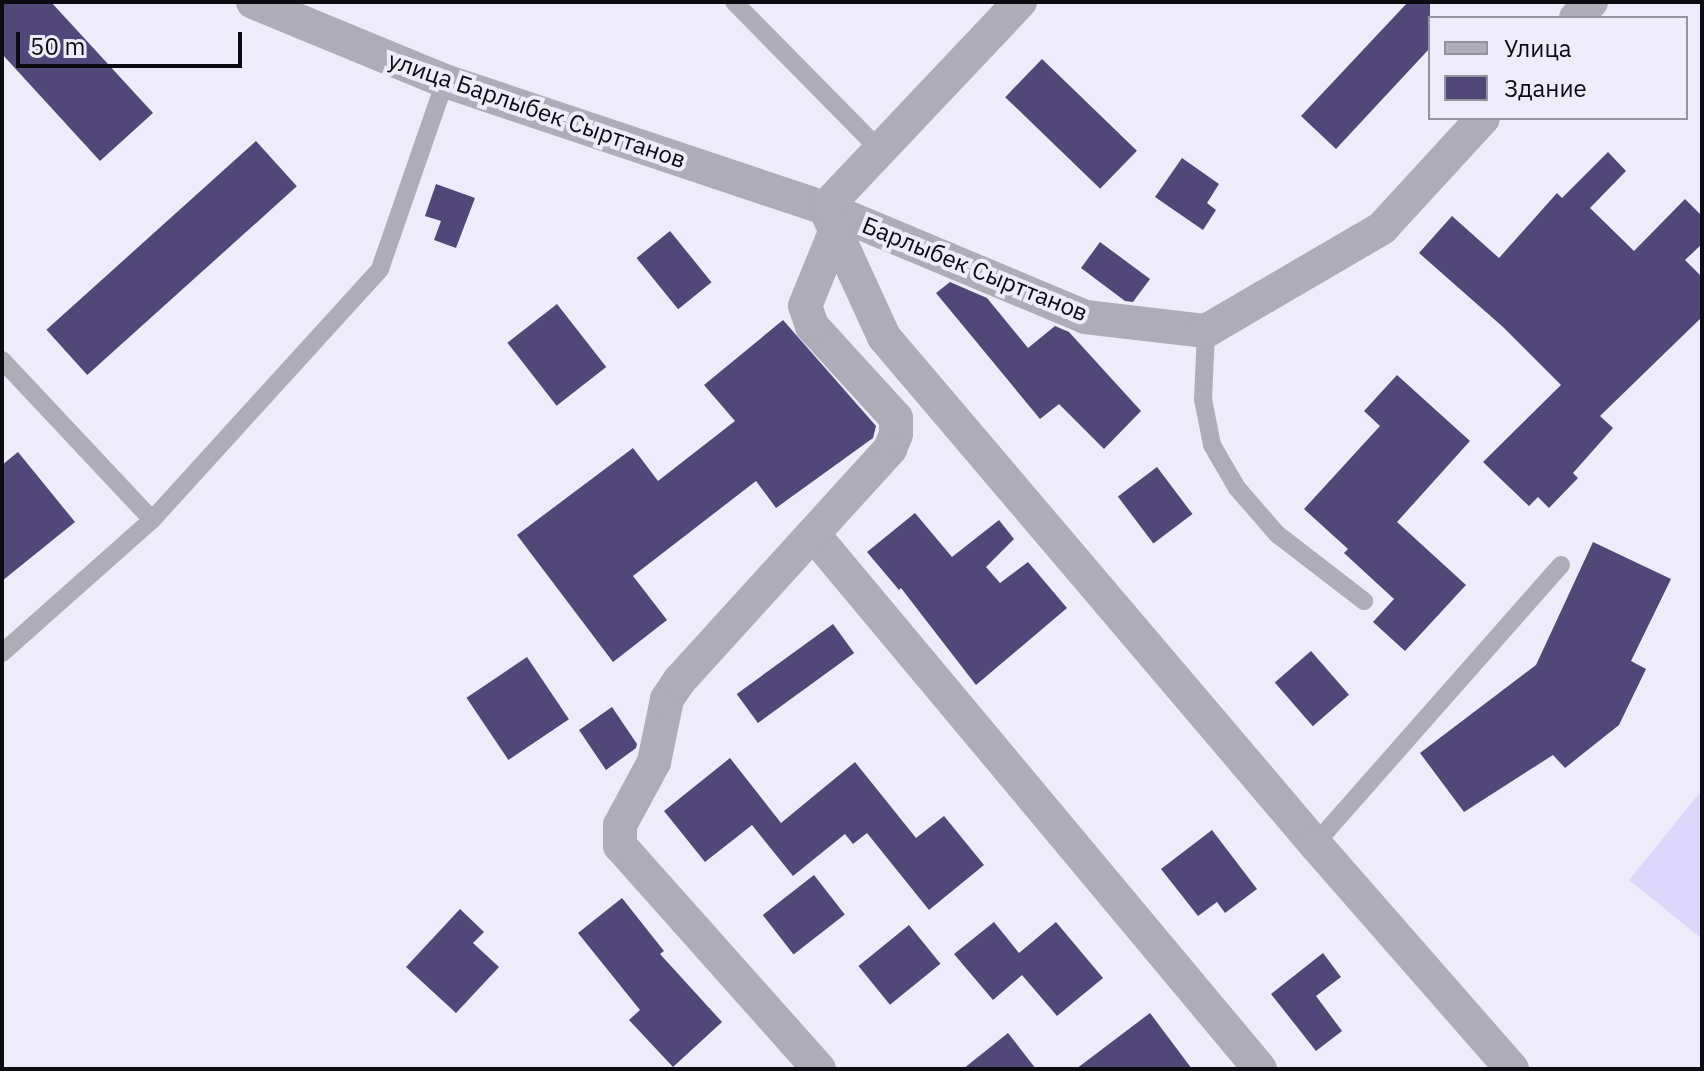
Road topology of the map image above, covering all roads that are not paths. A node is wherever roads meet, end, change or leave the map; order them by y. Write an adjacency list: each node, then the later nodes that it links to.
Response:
1 (253, 2): 4 (street, улица Барлыбек Сырттанов)
2 (734, 2): 6 (lane)
3 (1020, 2): 6 (street)
4 (445, 81): 7 (street, улица Барлыбек Сырттанов); 10 (lane)
5 (1481, 120): 8 (street)
6 (880, 150): 7 (street)
7 (830, 220): 8 (street, Барлыбек Сырттанов); 11 (street); 15 (street)
8 (1206, 331): 13 (lane)
9 (2, 360): 10 (lane)
10 (152, 520): 14 (lane)
11 (813, 534): 16 (street); 17 (street)
12 (1561, 565): 15 (lane)
13 (1364, 601)
14 (2, 653)
15 (1315, 844): 18 (street)
16 (819, 1069)
17 (1260, 1069)
18 (1512, 1069)

